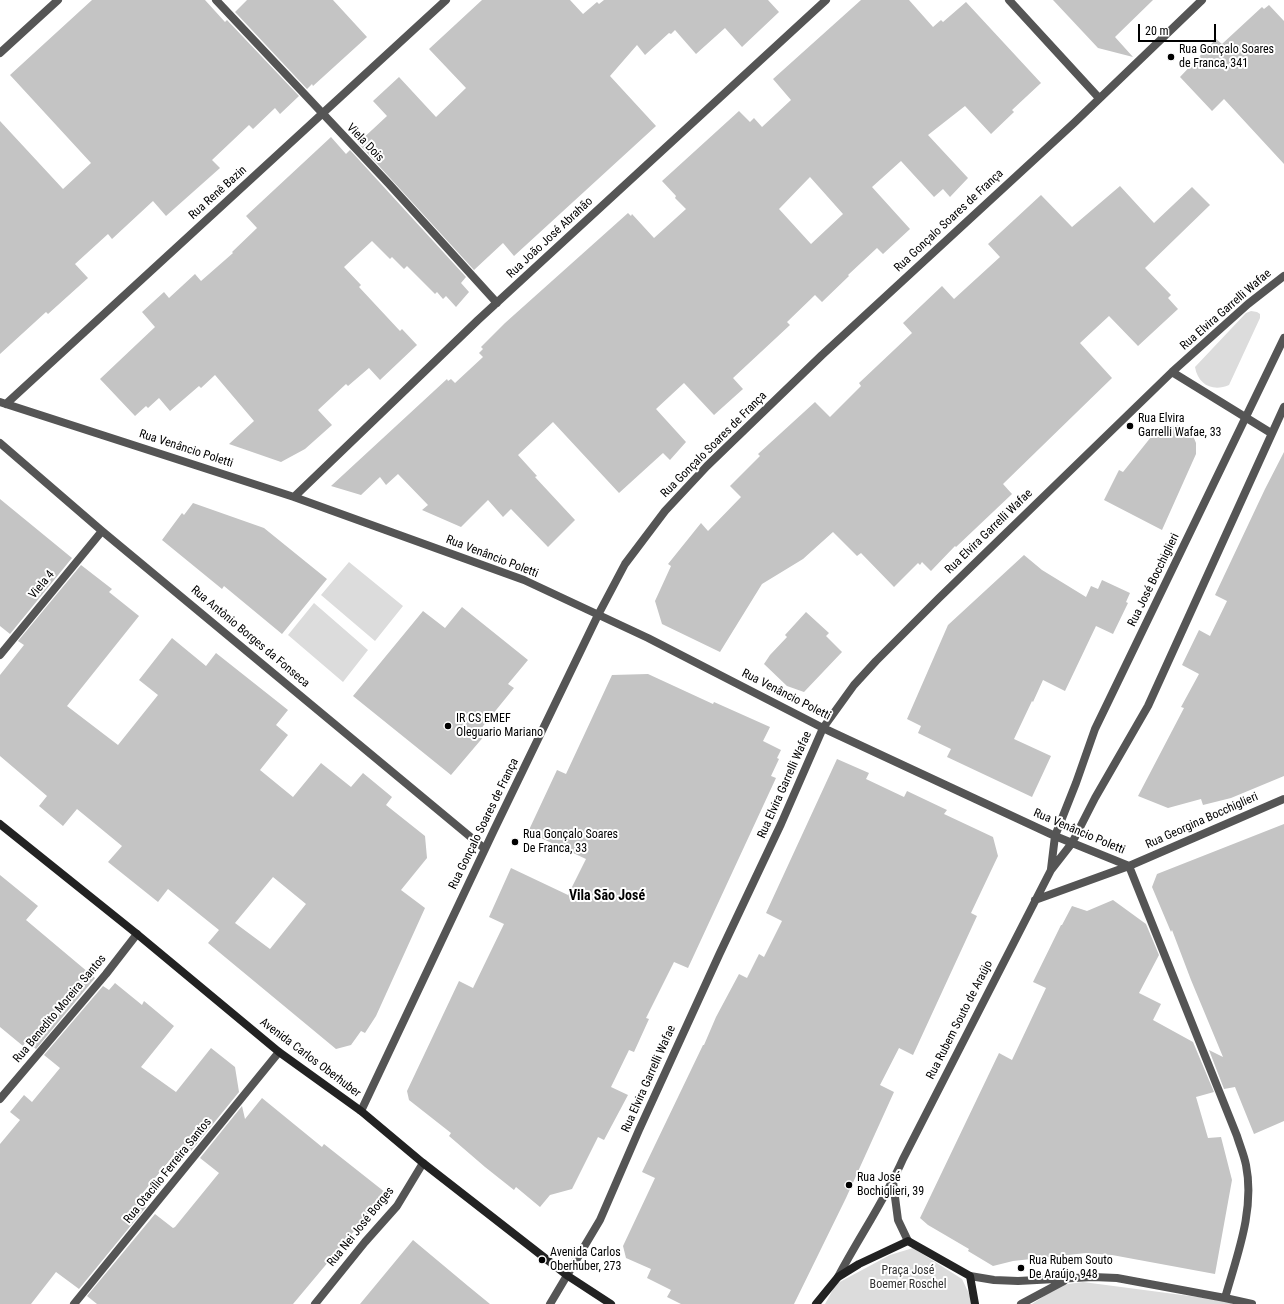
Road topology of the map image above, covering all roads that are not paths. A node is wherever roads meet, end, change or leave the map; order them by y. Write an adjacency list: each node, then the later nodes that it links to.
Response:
1 (58, 0): 7 (street)
2 (216, 0): 9 (street, Viela Dois)
3 (446, 0): 9 (street, Rua Renê Bazin)
4 (826, 0): 11 (street, Rua João José Abrahão)
5 (1008, 0): 8 (street)
6 (1202, 0): 8 (street, Rua Gonçalo Soares de França)
7 (0, 53)
8 (1099, 98): 21 (street, Rua Gonçalo Soares de França)
9 (322, 114): 11 (street, Viela Dois); 14 (street, Rua Renê Bazin)
10 (1284, 276): 13 (street, Rua Elvira Garrelli Wafae)
11 (497, 303): 19 (street, Rua João José Abrahão)
12 (1284, 338): 16 (street, Rua José Bocchiglieri)
13 (1172, 372): 16 (street); 23 (street, Rua Elvira Garrelli Wafae)
14 (3, 403): 19 (street, Rua Venâncio Poletti)
15 (1284, 407): 17 (street)
16 (1245, 418): 17 (street); 26 (street, Rua José Bocchiglieri)
17 (1271, 433): 27 (street)
18 (0, 443): 20 (street, Rua Antônio Borges da Fonseca)
19 (294, 497): 21 (street, Rua Venâncio Poletti)
20 (102, 531): 22 (street, Viela 4); 28 (street, Rua Antônio Borges da Fonseca)
21 (598, 615): 23 (street, Rua Venâncio Poletti); 28 (street, Rua Gonçalo Soares de França)
22 (0, 655)
23 (823, 728): 26 (street, Rua Venâncio Poletti); 39 (street, Rua Elvira Garrelli Wafae)
24 (1284, 799): 29 (street, Rua Georgina Bocchiglieri)
25 (0, 824): 32 (street, Avenida Carlos Oberhuber)
26 (1055, 836): 27 (street, Rua Venâncio Poletti); 30 (street, Rua Rubem Souto de Araújo)
27 (1072, 844): 29 (street, Rua Venâncio Poletti); 30 (street, Rua Rubem Souto de Araújo)
28 (485, 848): 35 (street, Rua Gonçalo Soares de França)
29 (1129, 866): 31 (street, Rua Georgina Bocchiglieri); 43 (street, Rua Venâncio Poletti)
30 (1051, 870): 31 (street, Rua Rubem Souto de Araújo)
31 (1035, 900): 37 (street, Rua Rubem Souto de Araújo)
32 (138, 934): 33 (street, Avenida Carlos Oberhuber); 34 (street, Rua Benedito Moreira Santos)
33 (279, 1052): 35 (street, Avenida Carlos Oberhuber); 44 (street, Rua Otacílio Ferreira Santos)
34 (0, 1099)
35 (361, 1111): 36 (street, Avenida Carlos Oberhuber)
36 (424, 1163): 39 (street, Avenida Carlos Oberhuber); 45 (street, Rua Nei José Borges)
37 (893, 1182): 38 (street); 40 (street)
38 (908, 1241): 40 (street); 41 (street)
39 (568, 1276): 46 (street, Rua Elvira Garrelli Wafae); 47 (street, Avenida Carlos Oberhuber)
40 (838, 1276): 48 (street)
41 (970, 1276): 42 (street); 49 (street)
42 (1066, 1279): 43 (street); 50 (street)
43 (1225, 1298): 51 (street)
44 (74, 1304)
45 (315, 1304)
46 (550, 1304)
47 (611, 1304)
48 (816, 1304)
49 (975, 1304)
50 (1021, 1304)
51 (1252, 1304)

